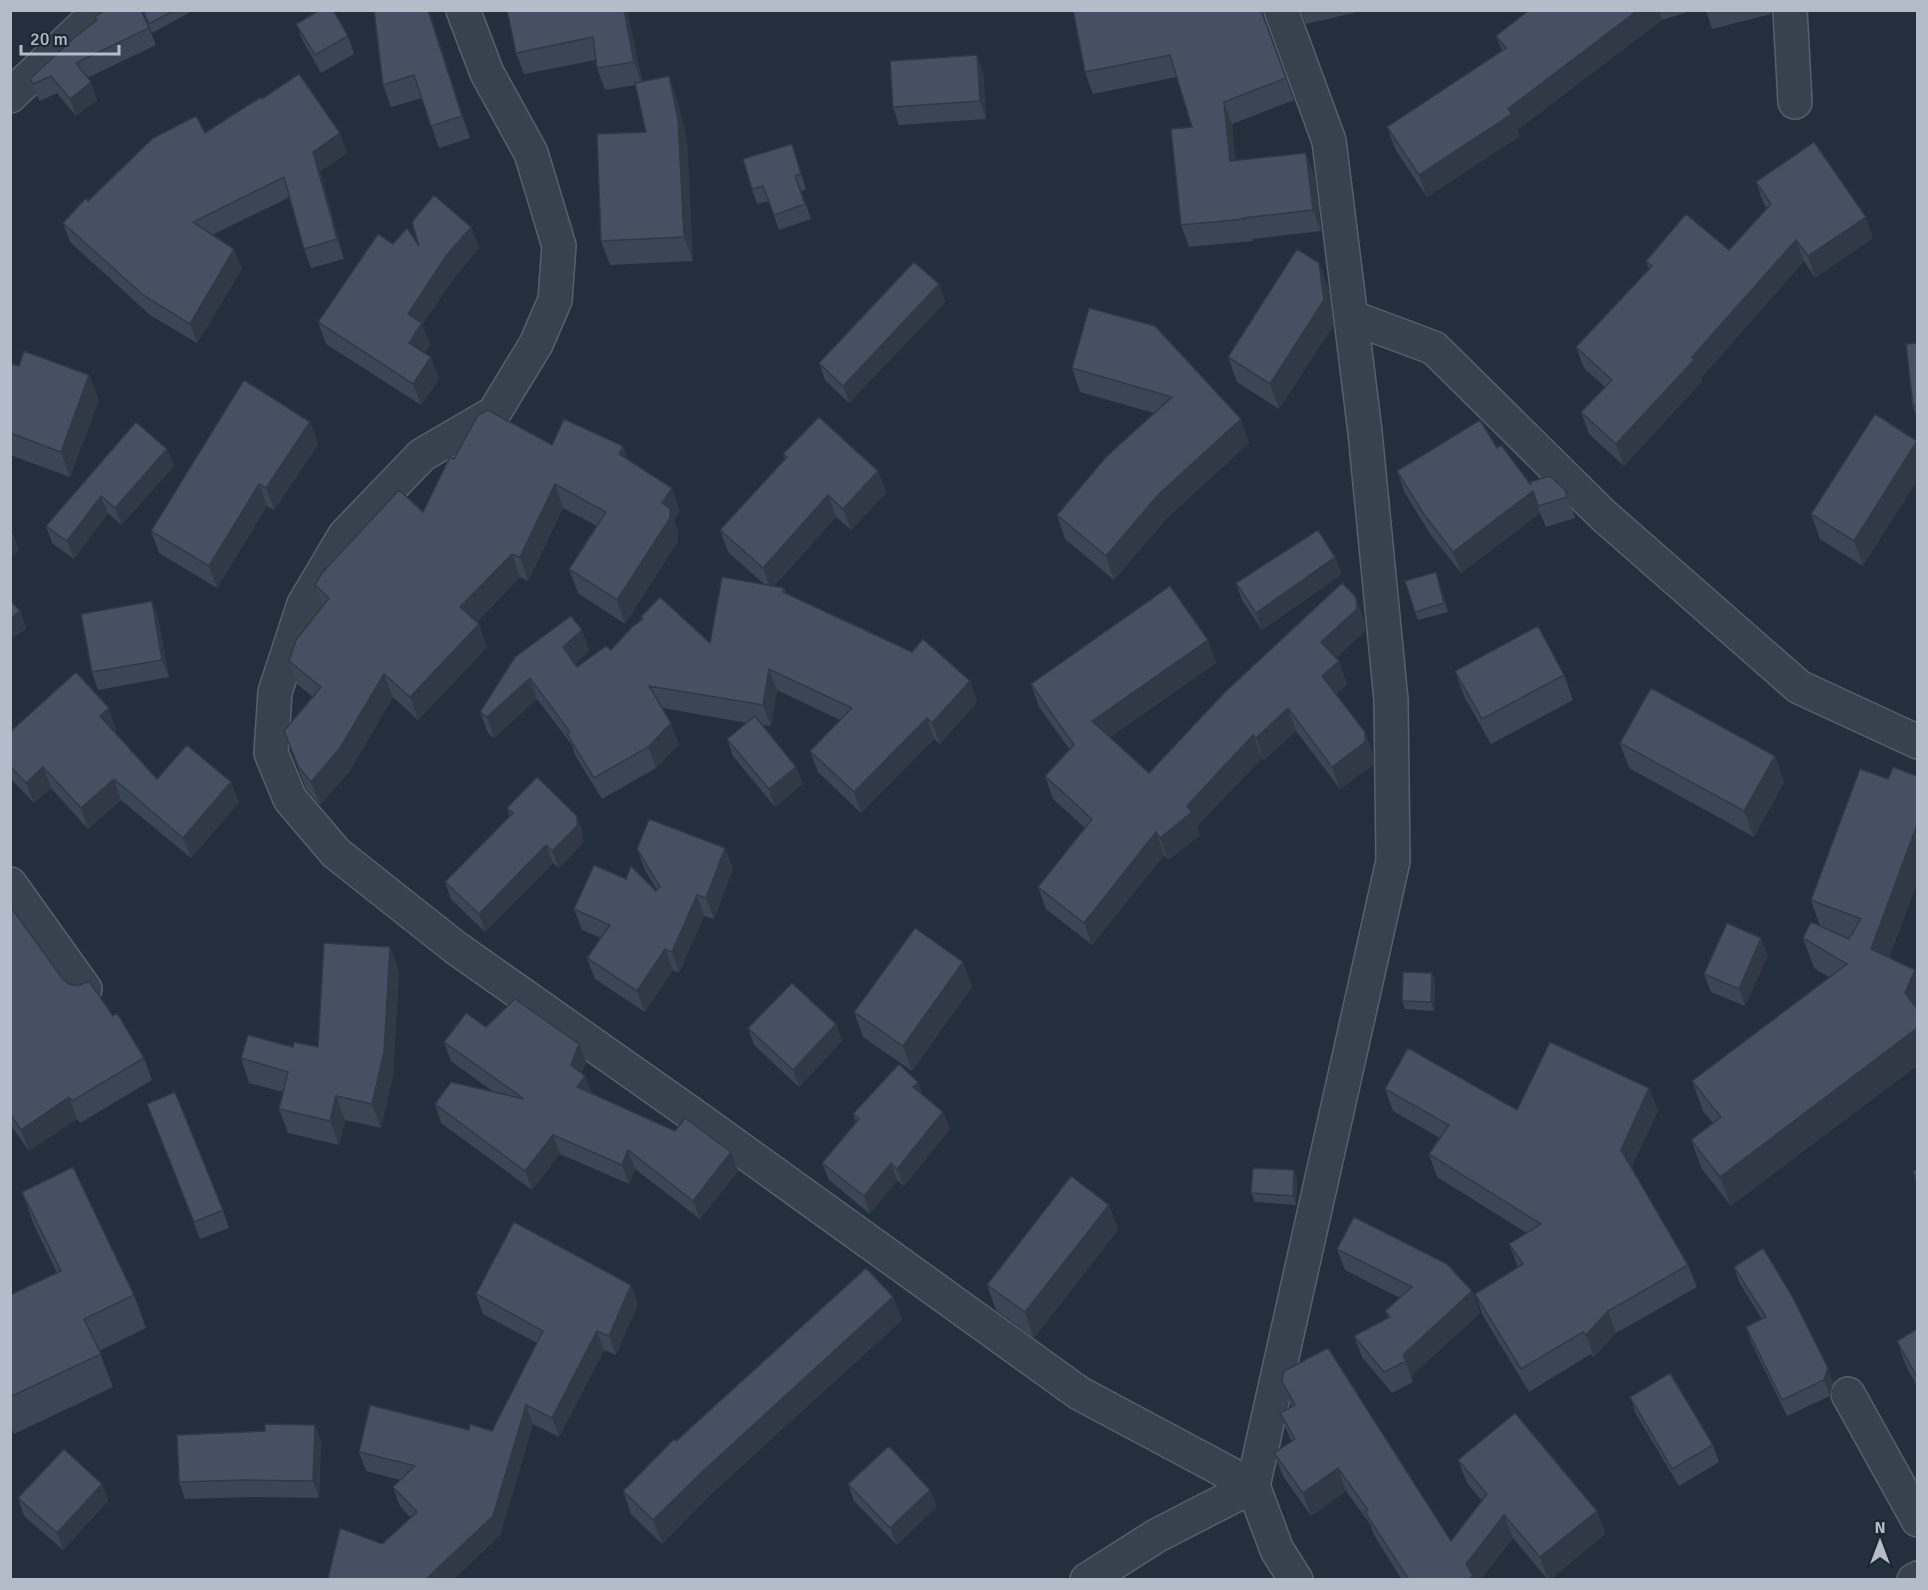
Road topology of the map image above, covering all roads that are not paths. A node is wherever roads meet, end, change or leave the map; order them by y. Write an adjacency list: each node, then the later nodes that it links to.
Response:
1 (100, 10): 5 (street)
2 (464, 10): 12 (street)
3 (1281, 10): 7 (street)
4 (1790, 10): 6 (street)
5 (10, 96)
6 (1795, 102)
7 (1351, 317): 8 (street); 12 (street)
8 (1917, 742)
9 (10, 884): 10 (street)
10 (85, 989)
11 (1848, 1394): 13 (street)
12 (1253, 1486): 14 (street); 15 (street)
13 (1917, 1520)
14 (1087, 1580)
15 (1296, 1580)

